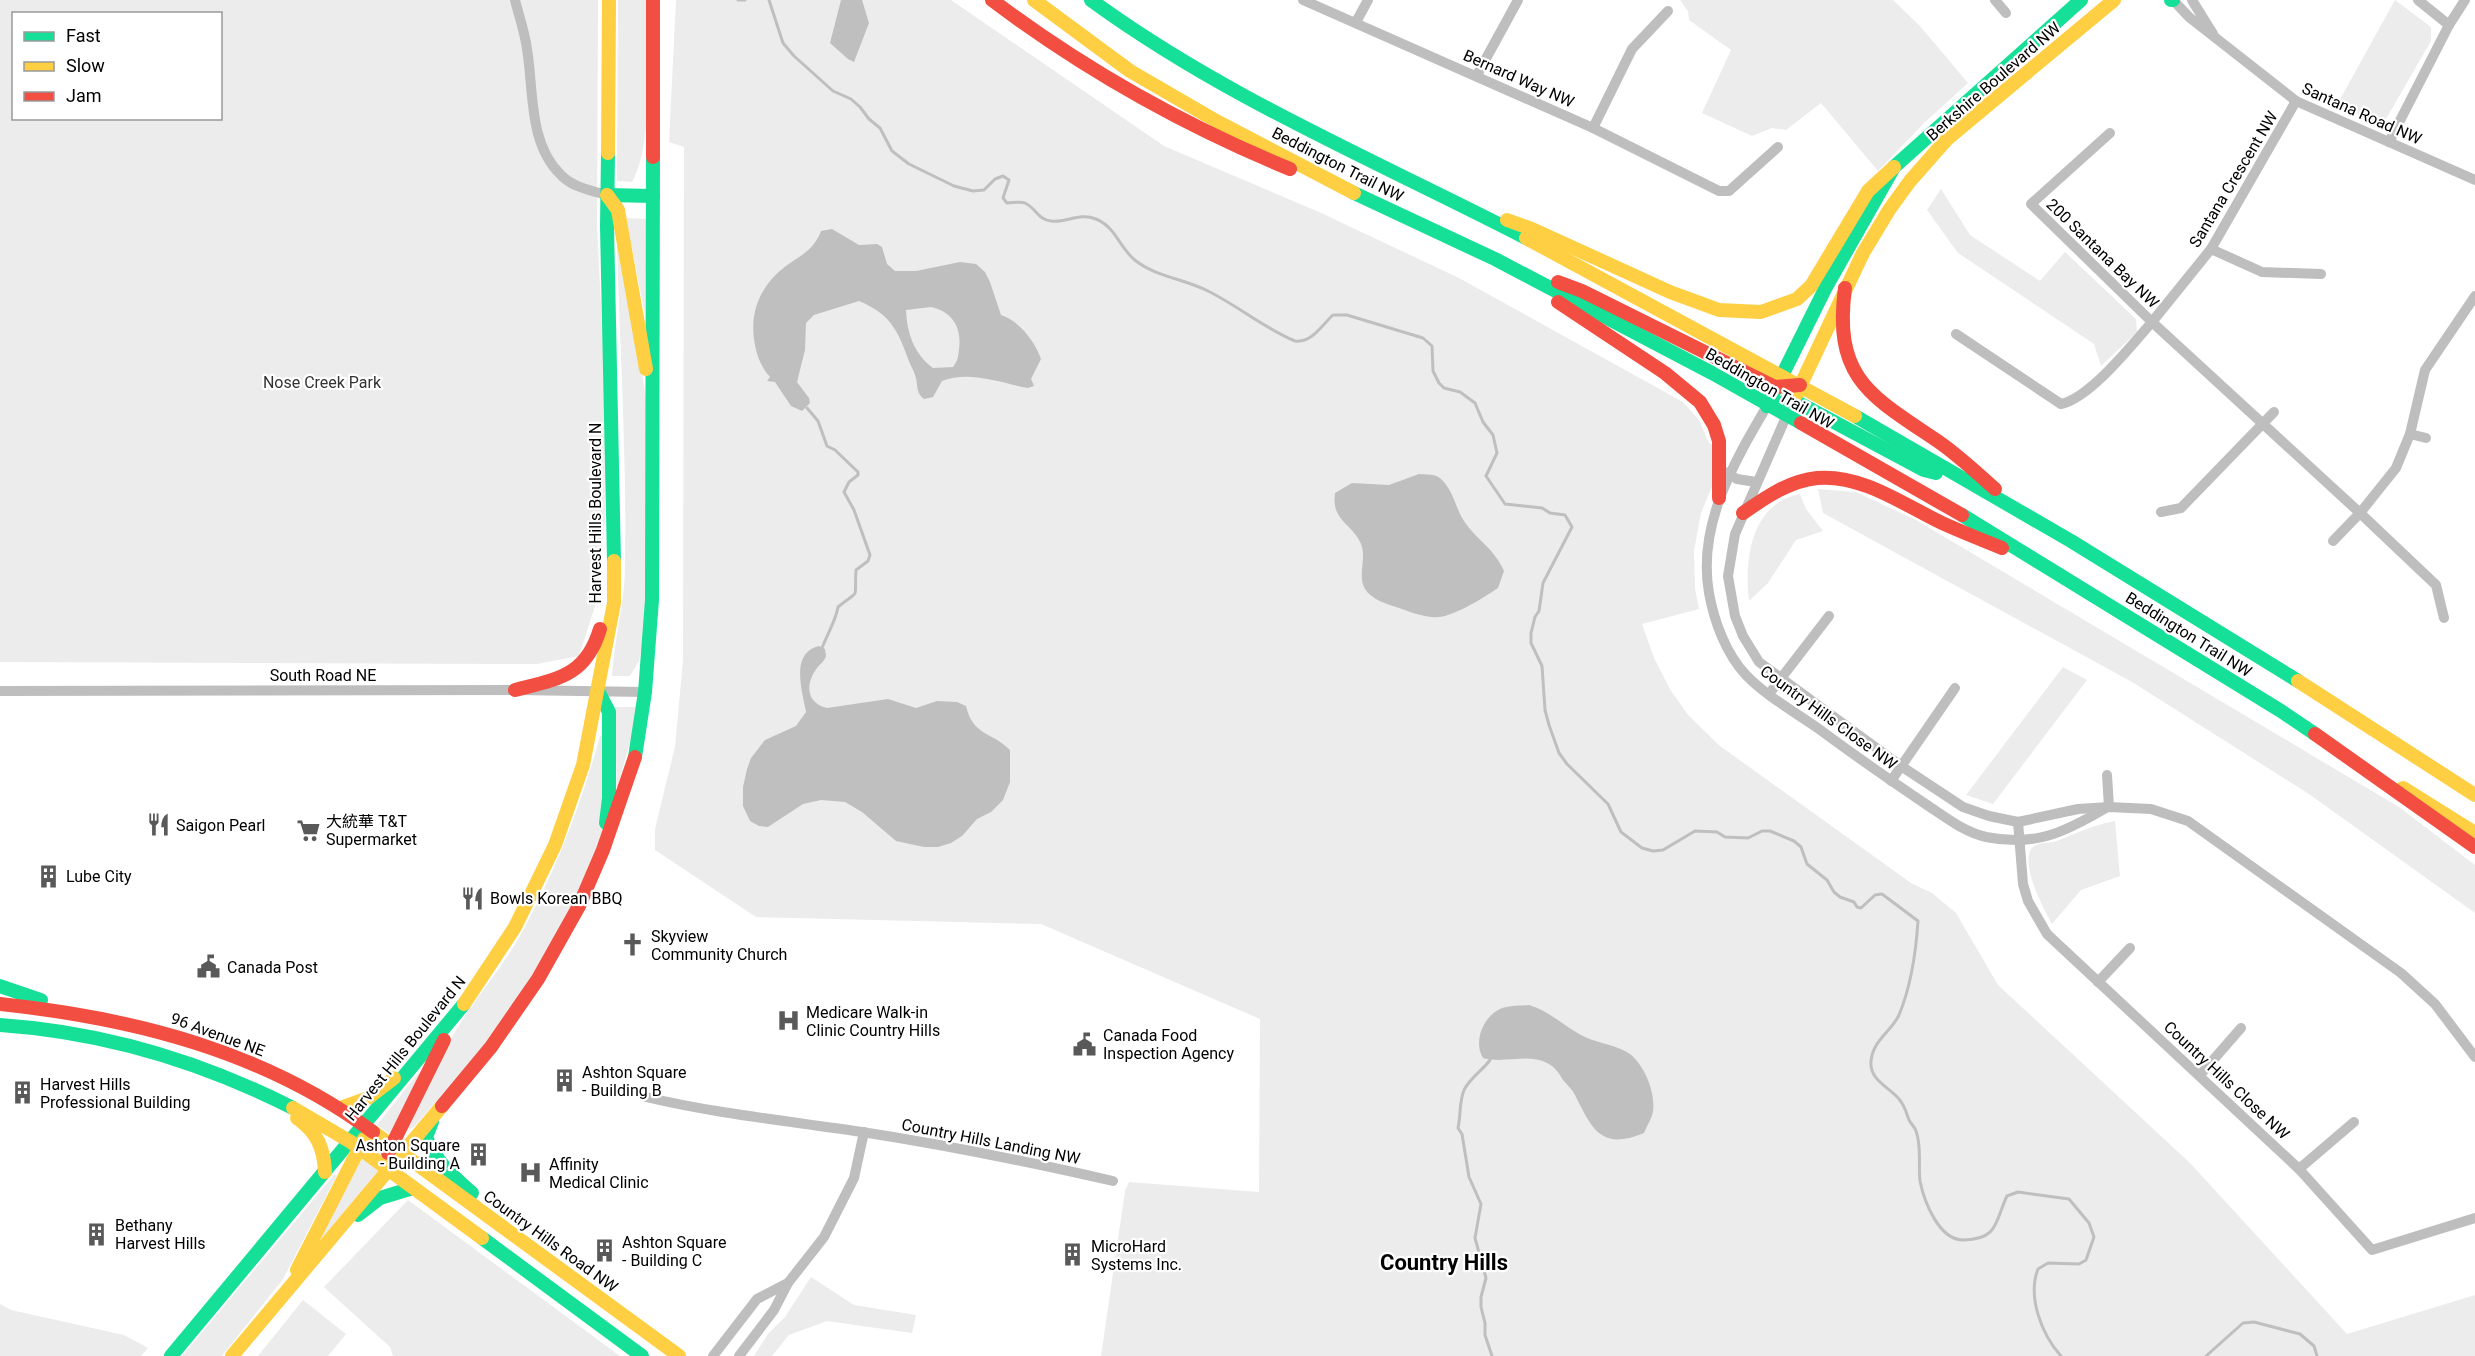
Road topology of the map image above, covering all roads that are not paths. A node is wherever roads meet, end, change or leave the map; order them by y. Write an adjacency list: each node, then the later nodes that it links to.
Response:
1 (515, 0): 31 (street)
2 (609, 0): 31 (main road, Harvest Hills Boulevard N)
3 (653, 0): 32 (main road)
4 (992, 0): 33 (main road)
5 (1034, 0): 33 (main road, Beddington Trail NW)
6 (1091, 0): 34 (main road, Beddington Trail NW)
7 (1303, 0): 20 (street, Bernard Way NW)
8 (1368, 0): 20 (street)
9 (1518, 0): 23 (street)
10 (1995, 0): 19 (street)
11 (2081, 0): 29 (main road, Berkshire Boulevard NW)
12 (2127, 0): 17 (main road)
13 (2173, 0): 22 (street, Santana Road NW)
14 (2192, 0): 22 (street, Santana Road NW)
15 (2418, 0): 21 (street)
16 (2465, 0): 21 (street)
17 (2110, 4): 38 (main road, Berkshire Boulevard NW)
18 (1668, 11): 25 (street)
19 (2006, 13)
20 (1356, 22): 23 (street, Bernard Way NW)
21 (2449, 25): 27 (street)
22 (2216, 39): 24 (street, Santana Road NW)
23 (1477, 75): 25 (street, Bernard Way NW)
24 (2296, 101): 27 (street, Santana Road NW); 35 (street, Santana Crescent NW)
25 (1593, 128): 28 (street, Bernard Way NW)
26 (2110, 133): 40 (street, 200 Santana Bay NW)
27 (2389, 142): 30 (street, Santana Road NW)
28 (1778, 147)
29 (1894, 167): 34 (main road); 42 (main road, Berkshire Boulevard NW)
30 (2475, 180)
31 (607, 195): 32 (main road); 46 (main road); 61 (main road, Harvest Hills Boulevard N)
32 (653, 196): 46 (main road)
33 (1362, 197): 36 (main road, Beddington Trail NW)
34 (1449, 200): 42 (main road, Beddington Trail NW)
35 (2211, 249): 37 (street); 40 (street, Santana Crescent NW)
36 (1495, 259): 42 (main road); 45 (main road, Beddington Trail NW); 52 (main road)
37 (2321, 274)
38 (1845, 288): 43 (main road, Berkshire Boulevard NW); 56 (main road)
39 (2475, 296): 50 (street)
40 (2152, 322): 41 (street, Santana Crescent NW); 49 (street)
41 (1956, 334)
42 (1778, 381): 43 (main road, Beddington Trail NW); 45 (main road, Berkshire Boulevard NW)
43 (1800, 385): 44 (main road, Berkshire Boulevard NW); 53 (main road, Beddington Trail NW)
44 (1793, 400): 45 (main road); 48 (main road, Berkshire Boulevard NW); 53 (main road)
45 (1767, 406): 48 (main road, Beddington Trail NW); 52 (street)
46 (653, 412): 70 (main road)
47 (2274, 412): 49 (street)
48 (1786, 417): 54 (street, Country Hills Close NW); 62 (main road, Beddington Trail NW)
49 (2262, 425): 57 (street); 59 (street)
50 (2410, 434): 51 (street); 59 (street)
51 (2426, 438)
52 (1725, 472): 54 (street); 55 (main road)
53 (1966, 481): 56 (main road, Beddington Trail NW)
54 (1756, 482): 58 (street, Country Hills Close NW)
55 (1719, 498): 71 (street, Country Hills Close NW)
56 (2023, 512): 76 (main road, Beddington Trail NW)
57 (2161, 512)
58 (1743, 513): 62 (main road); 65 (street, Country Hills Close NW)
59 (2360, 513): 60 (street); 64 (street)
60 (2333, 541)
61 (614, 550): 67 (main road); 69 (main road, Harvest Hills Boulevard N)
62 (2047, 566): 72 (main road, Beddington Trail NW)
63 (1829, 616): 65 (street)
64 (2444, 618)
65 (1781, 680): 71 (street); 73 (street, Country Hills Close NW)
66 (1955, 688): 73 (street)
67 (515, 690): 68 (street, South Road NE); 69 (street, South Road NE)
68 (0, 691)
69 (598, 691): 70 (street, South Road NE); 82 (main road); 88 (main road, Harvest Hills Boulevard N)
70 (645, 692): 82 (main road)
71 (1769, 694): 75 (street, Country Hills Close NW)
72 (2281, 711): 79 (main road, Beddington Trail NW); 81 (main road)
73 (1901, 766): 75 (street); 78 (street, Country Hills Close NW)
74 (2107, 775): 77 (street)
75 (1891, 781): 80 (street, Country Hills Close NW)
76 (2475, 795)
77 (2109, 807): 78 (street, Country Hills Close NW); 80 (street, Country Hills Close NW); 92 (street, Country Hills Close NW)
78 (2018, 822): 80 (street, Country Hills Close NW)
79 (2475, 833)
80 (2019, 841): 84 (street, Country Hills Close NW)
81 (2475, 847)
82 (603, 850): 97 (main road)
83 (2130, 948): 84 (street)
84 (2098, 982): 93 (street, Country Hills Close NW)
85 (0, 986): 87 (main road)
86 (0, 1004): 87 (main road, 96 Avenue NE)
87 (87, 1013): 96 (main road, 96 Avenue NE)
88 (458, 1013): 91 (main road, Harvest Hills Boulevard N); 102 (main road)
89 (0, 1026): 94 (main road)
90 (2241, 1028): 93 (street)
91 (427, 1050): 96 (main road); 99 (main road, Harvest Hills Boulevard N)
92 (2475, 1057)
93 (2200, 1075): 104 (street, Country Hills Close NW)
94 (255, 1089): 101 (main road); 105 (main road)
95 (646, 1097): 100 (street, Country Hills Landing NW)
96 (340, 1108): 99 (main road, 96 Avenue NE)
97 (435, 1113): 102 (main road); 108 (main road)
98 (2354, 1122): 104 (street)
99 (364, 1125): 101 (main road); 102 (main road, 96 Avenue NE)
100 (864, 1132): 106 (street, Country Hills Landing NW); 111 (street)
101 (355, 1145): 103 (main road); 105 (main road, Harvest Hills Boulevard N); 112 (main road)
102 (397, 1150): 103 (main road); 108 (main road, Country Hills Road NW)
103 (388, 1169): 107 (main road); 110 (main road)
104 (2299, 1169): 109 (street, Country Hills Close NW)
105 (325, 1172): 113 (main road, Harvest Hills Boulevard N)
106 (1113, 1181)
107 (413, 1188): 110 (main road); 115 (main road)
108 (493, 1218): 116 (main road, Country Hills Road NW)
109 (2475, 1218)
110 (330, 1238): 112 (main road)
111 (788, 1283): 117 (street); 118 (street)
112 (292, 1284): 114 (main road)
113 (171, 1356)
114 (232, 1356)
115 (642, 1356)
116 (679, 1356)
117 (713, 1356)
118 (739, 1356)

